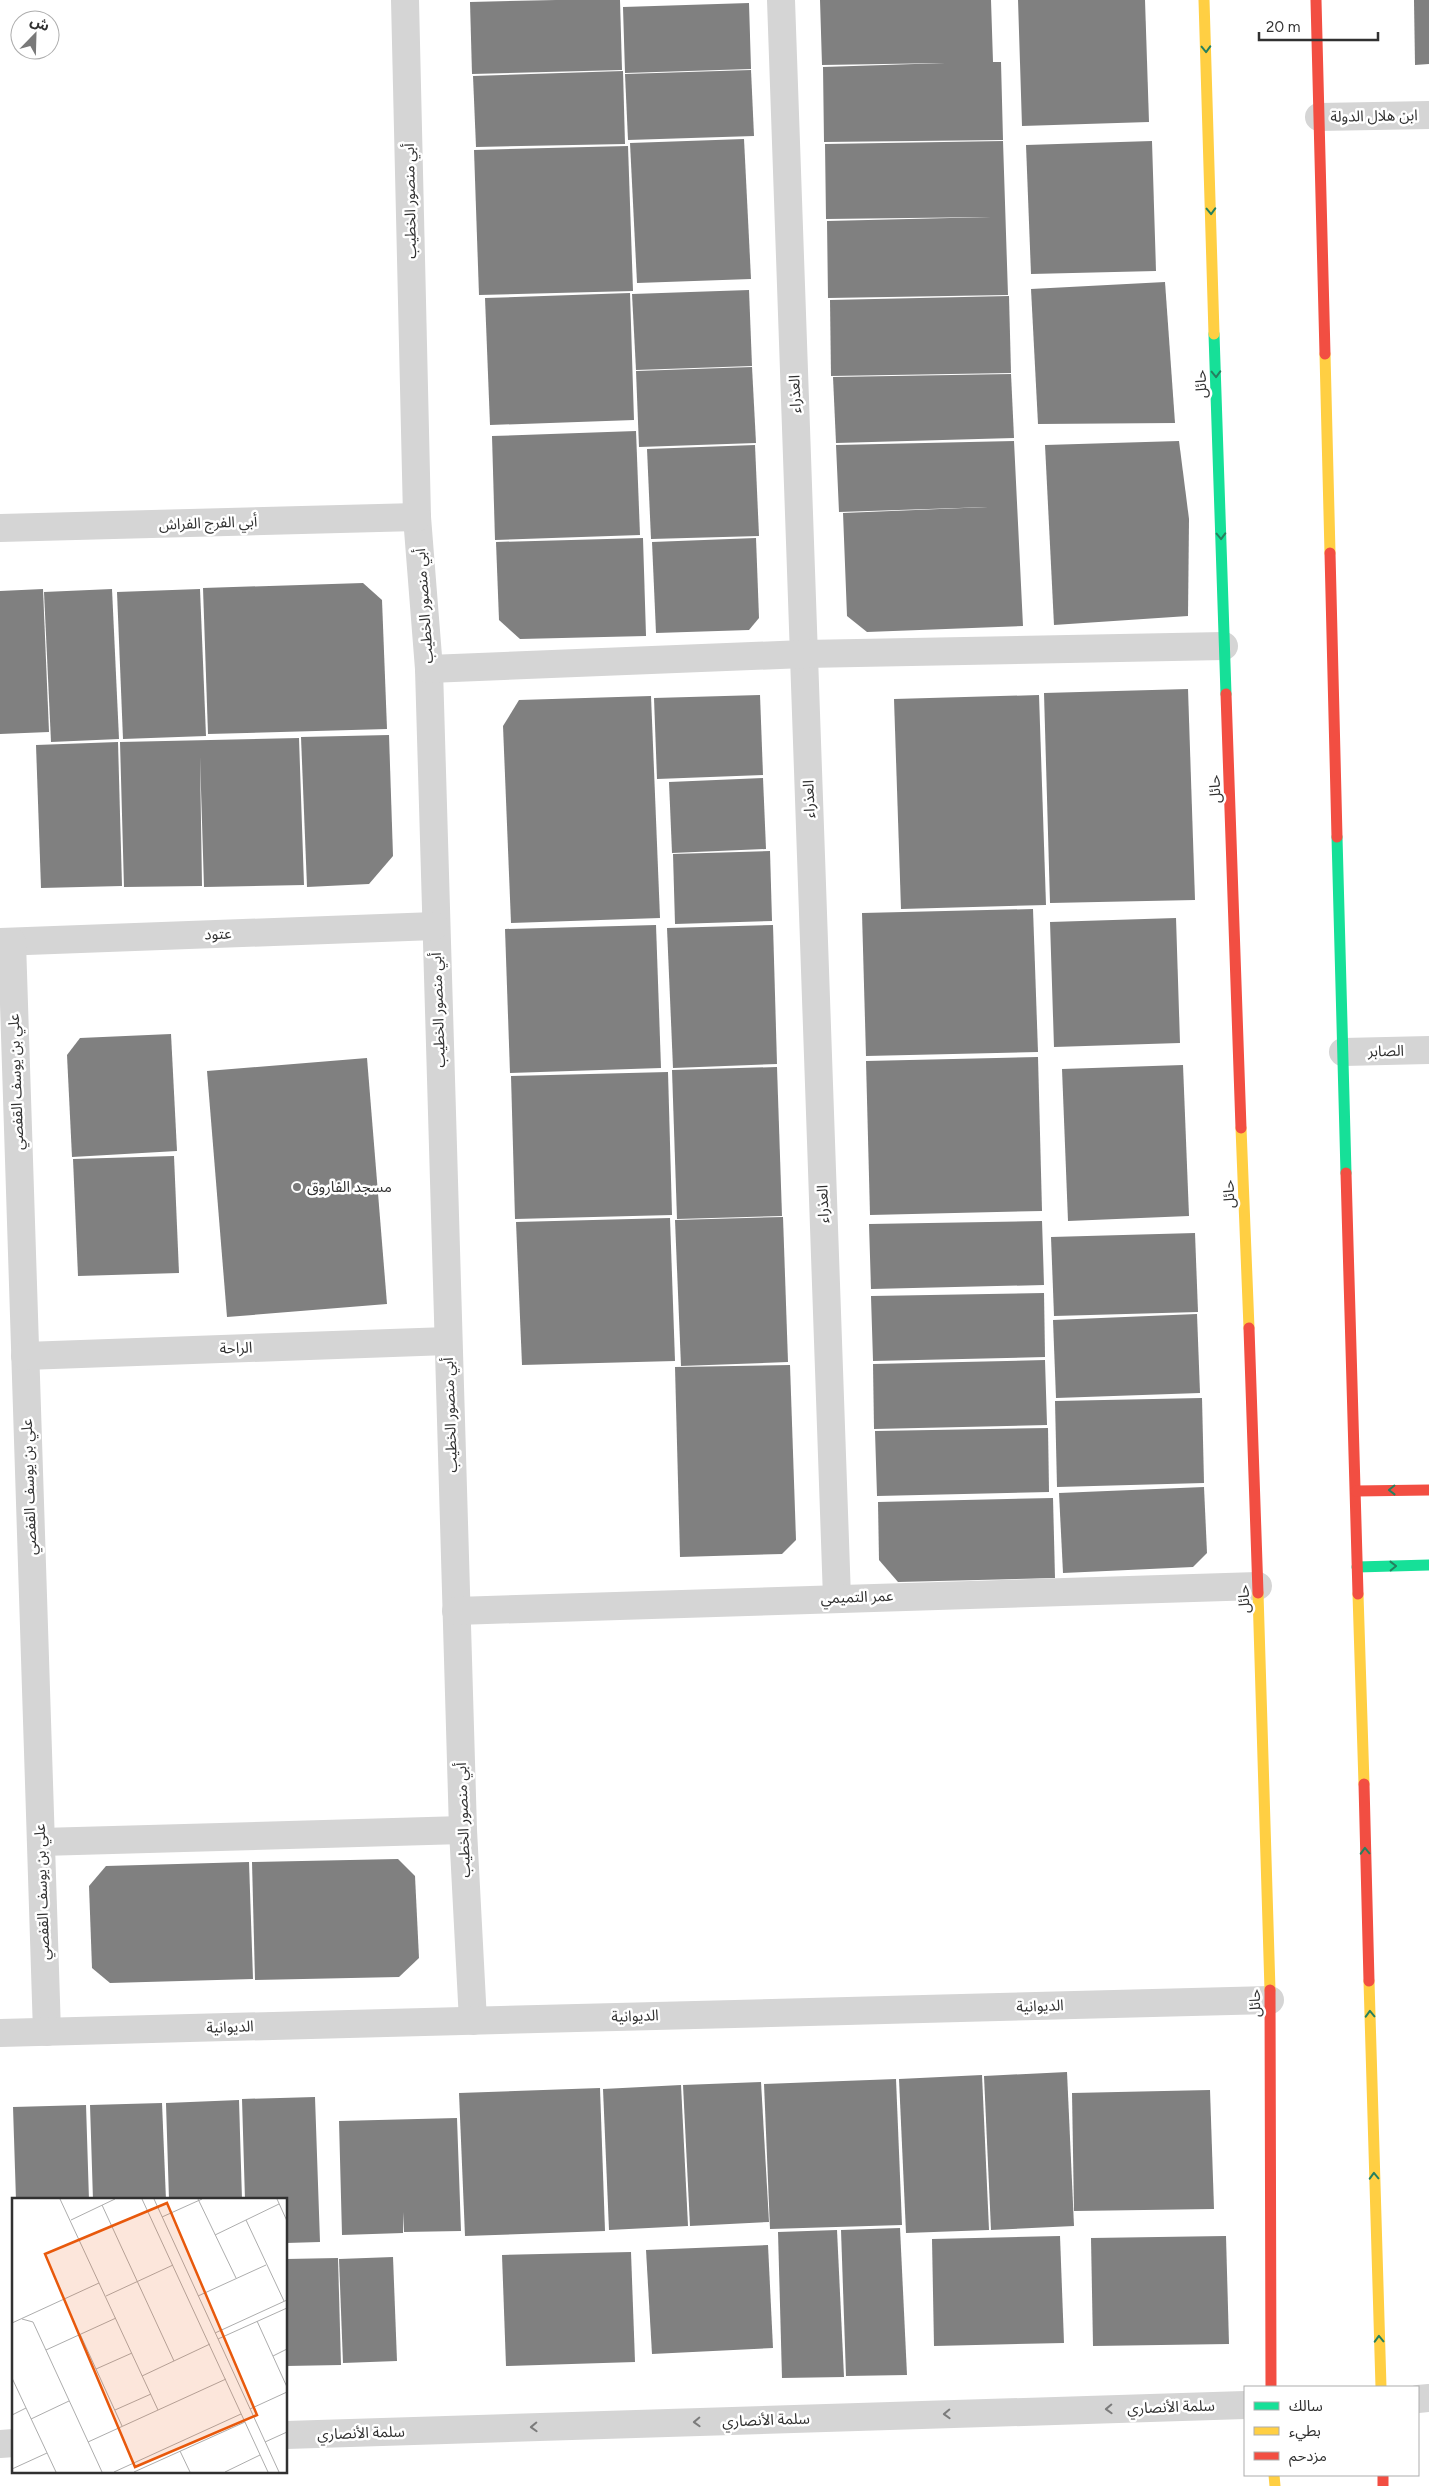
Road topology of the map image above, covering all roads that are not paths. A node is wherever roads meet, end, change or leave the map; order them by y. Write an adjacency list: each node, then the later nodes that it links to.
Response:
1 (405, 0): 7 (street, أبي منصور الخطيب)
2 (782, 0): 10 (street, العذراء)
3 (1204, 0): 9 (street, حائل, one-way to 9)
4 (1316, 0): 6 (street)
5 (1429, 115): 6 (street, ابن هلال الدولة)
6 (1319, 117): 15 (street)
7 (417, 517): 8 (street, أبي الفرج الفراش); 11 (street, أبي منصور الخطيب)
8 (0, 528)
9 (1224, 646): 10 (street); 22 (street, حائل)
10 (804, 654): 11 (street); 23 (street, العذراء)
11 (428, 669): 12 (street, أبي منصور الخطيب)
12 (435, 926): 13 (street, عتود); 16 (street, أبي منصور الخطيب)
13 (6, 942): 17 (street, علي بن يوسف القفصي)
14 (1429, 1050): 15 (street, الصابر)
15 (1343, 1052): 19 (street)
16 (448, 1341): 17 (street, الراحة); 24 (street, أبي منصور الخطيب)
17 (25, 1356): 26 (street, علي بن يوسف القفصي)
18 (1429, 1490): 19 (street, one-way to 19)
19 (1356, 1491): 21 (street)
20 (1429, 1565): 21 (street, one-way to 20)
21 (1357, 1567): 32 (street, one-way to 21)
22 (1258, 1586): 23 (street, عمر التميمي); 27 (street, حائل)
23 (837, 1598): 24 (street, عمر التميمي)
24 (456, 1611): 25 (street, أبي منصور الخطيب)
25 (463, 1830): 26 (street); 28 (street, أبي منصور الخطيب)
26 (41, 1842): 29 (street, علي بن يوسف القفصي)
27 (1270, 2000): 28 (street, الديوانية); 31 (street, حائل)
28 (473, 2020): 29 (street, الديوانية)
29 (46, 2032): 30 (street, الديوانية)
30 (0, 2033)
31 (1271, 2386)
32 (1381, 2386)
33 (1244, 2405): 34 (street, سلمة الأنصاري, one-way to 34)
34 (288, 2435)

